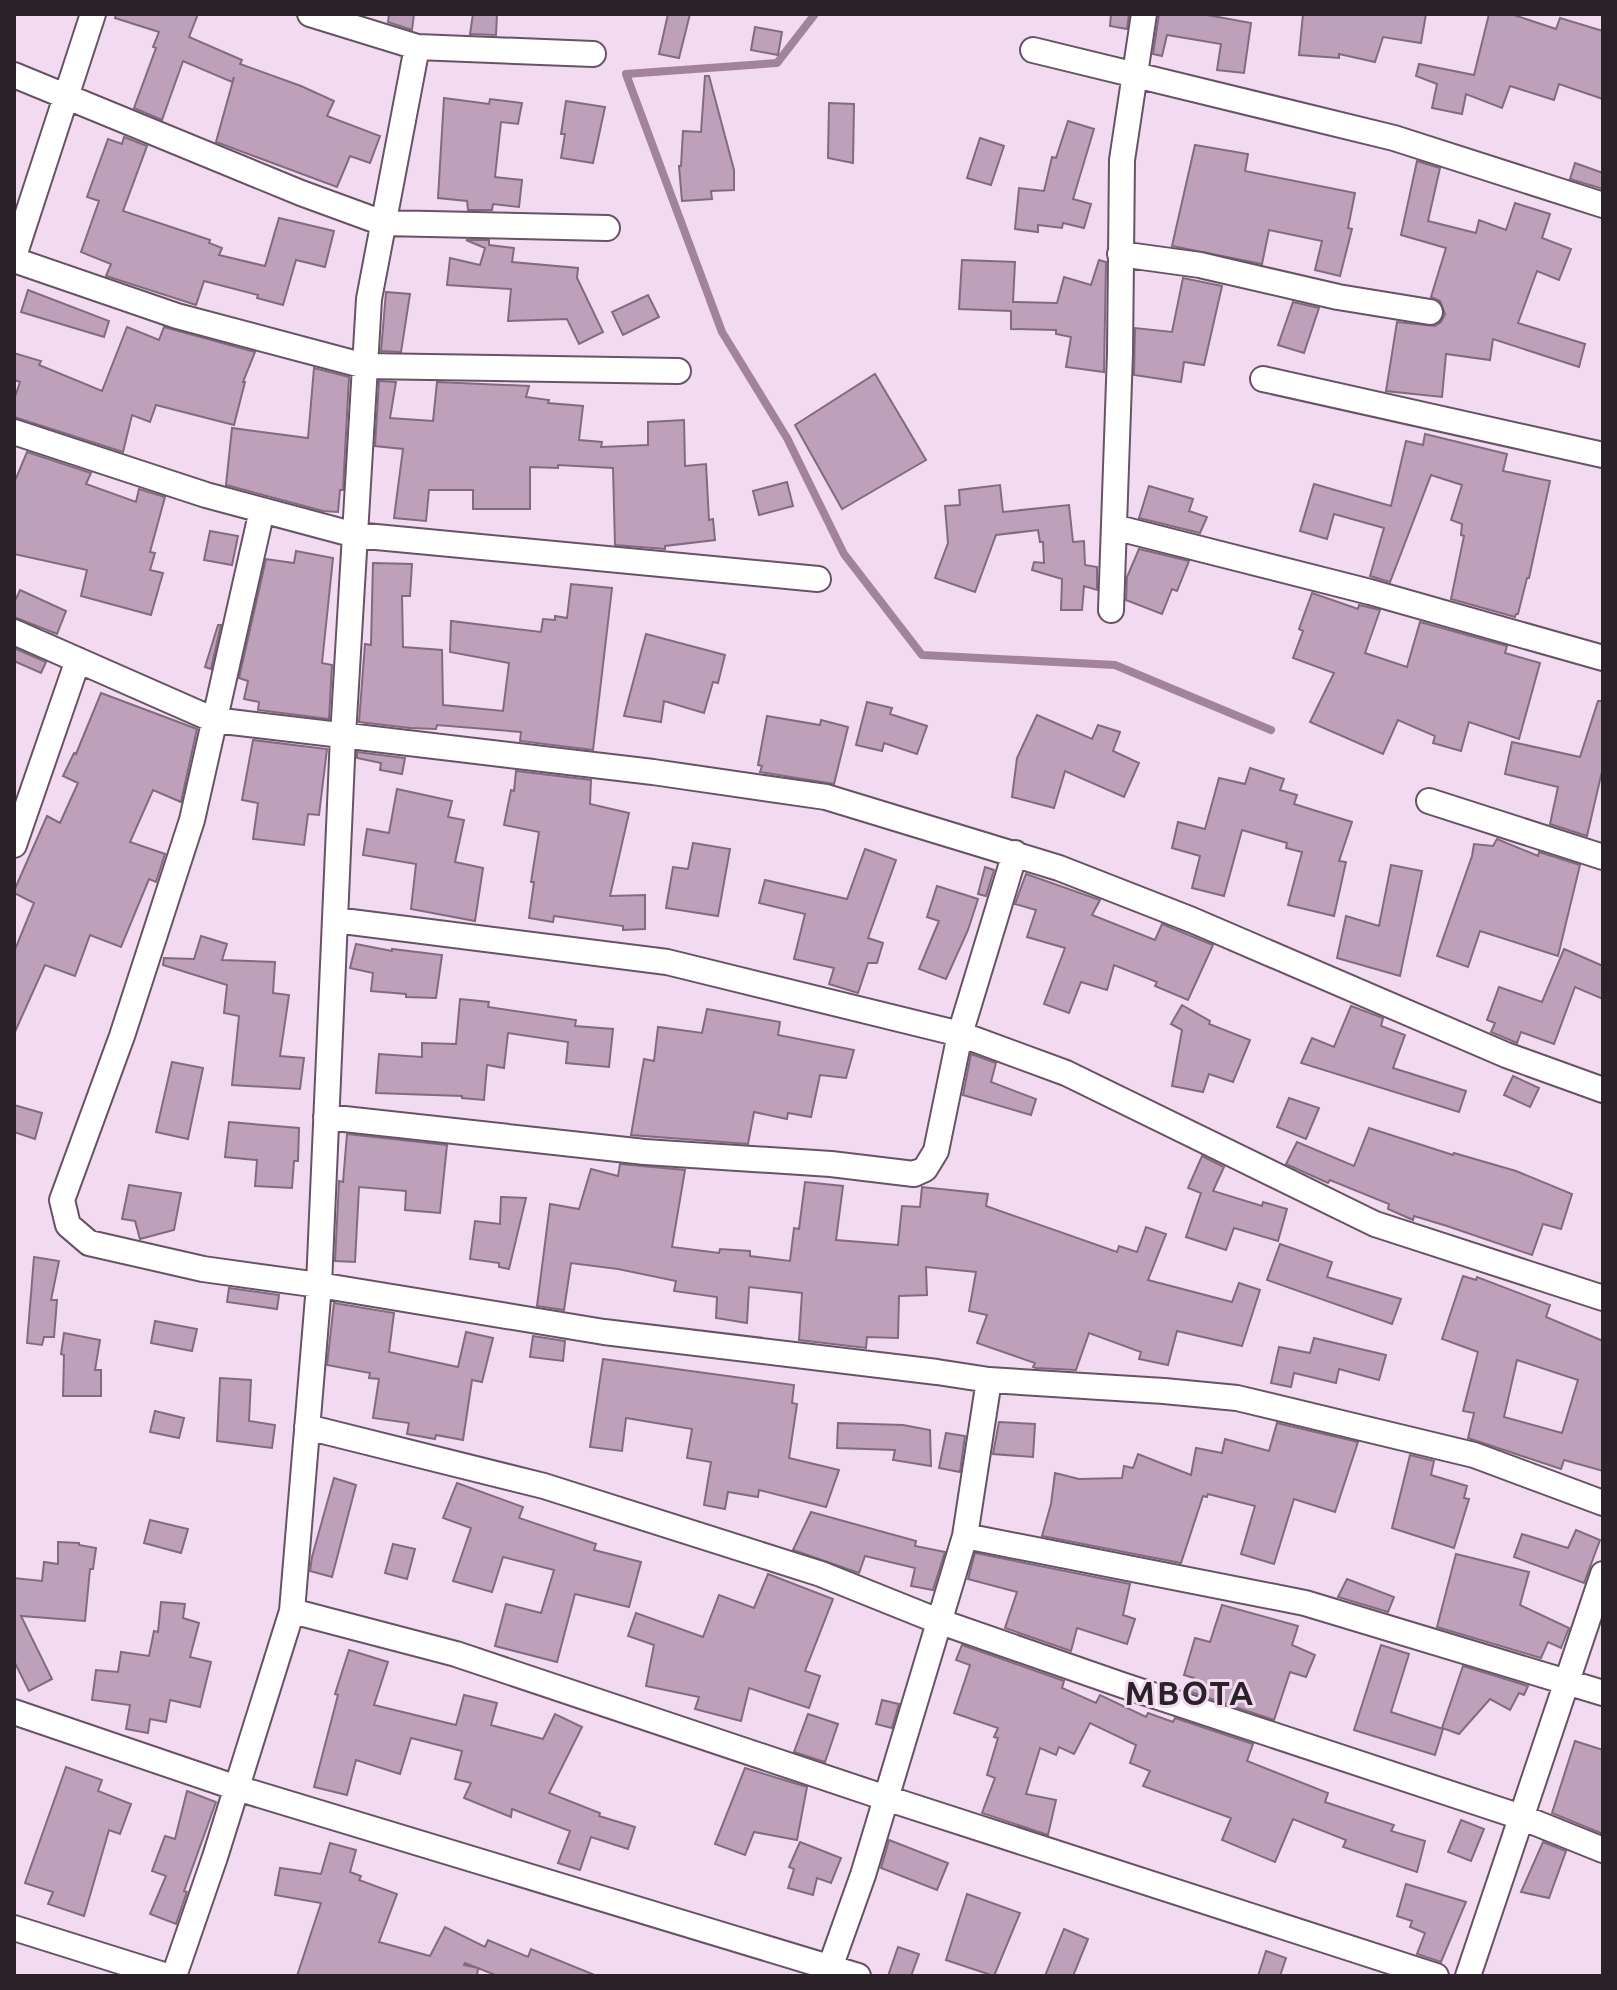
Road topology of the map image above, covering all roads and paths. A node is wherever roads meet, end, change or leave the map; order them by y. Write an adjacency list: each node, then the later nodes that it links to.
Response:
1 (93, 14): 9 (street)
2 (310, 14): 4 (street)
3 (1144, 14): 8 (street)
4 (417, 47): 6 (street); 11 (street)
5 (1033, 50): 8 (street)
6 (593, 54)
7 (14, 75): 9 (street)
8 (1133, 76): 10 (street); 13 (street)
9 (66, 96): 11 (street); 14 (street)
10 (1603, 205)
11 (383, 223): 12 (street); 16 (street)
12 (607, 228)
13 (1120, 254): 15 (street); 22 (street)
14 (14, 258): 16 (street)
15 (1430, 312)
16 (365, 366): 17 (street); 23 (street)
17 (678, 371)
18 (1263, 379): 20 (street)
19 (14, 432): 21 (street)
20 (1603, 455)
21 (262, 510): 23 (street); 29 (street)
22 (1114, 527): 25 (street); 27 (street)
23 (355, 535): 24 (street); 30 (street)
24 (818, 579)
25 (1111, 610)
26 (14, 632): 28 (street)
27 (1603, 658)
28 (78, 660): 29 (street); 32 (street)
29 (214, 720): 30 (street); 39 (street)
30 (343, 736): 33 (street); 35 (street)
31 (1429, 801): 34 (street)
32 (14, 845)
33 (1015, 853): 36 (street); 37 (street)
34 (1603, 857)
35 (335, 920): 36 (street); 38 (street)
36 (960, 1034): 38 (street); 40 (street)
37 (1603, 1090)
38 (326, 1117): 39 (street)
39 (319, 1285): 41 (street); 42 (street)
40 (1603, 1298)
41 (989, 1380): 43 (street); 44 (street)
42 (307, 1427): 46 (street); 47 (street)
43 (1603, 1503)
44 (965, 1536): 47 (street); 48 (street)
45 (1603, 1574): 48 (street)
46 (292, 1611): 51 (street); 52 (street)
47 (938, 1621): 52 (street); 53 (street)
48 (1566, 1683): 49 (street); 53 (street)
49 (1603, 1693)
50 (14, 1712): 51 (street)
51 (237, 1788): 56 (street); 58 (street)
52 (886, 1798): 56 (street); 60 (street)
53 (1521, 1817): 54 (street); 61 (street)
54 (1603, 1850)
55 (14, 1928): 57 (street)
56 (829, 1971): 59 (street)
57 (167, 1976)
58 (174, 1976)
59 (858, 1976)
60 (1436, 1976)
61 (1468, 1976)

